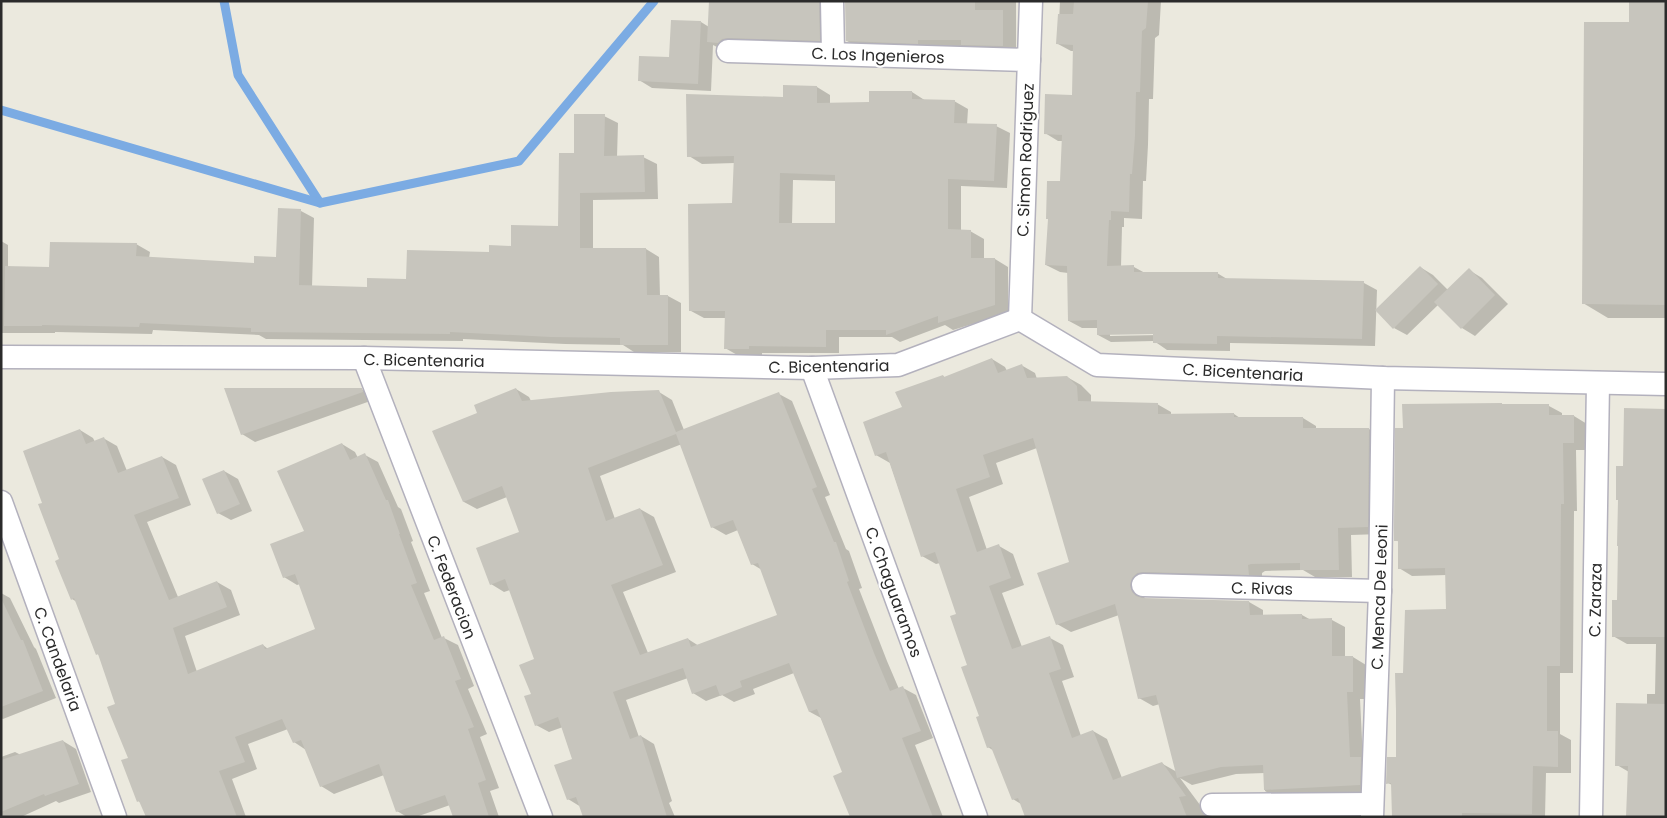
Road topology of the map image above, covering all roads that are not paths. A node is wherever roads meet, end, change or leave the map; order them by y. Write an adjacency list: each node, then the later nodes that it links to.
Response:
1 (832, 1): 4 (street)
2 (1031, 1): 5 (street, C. Simon Rodriguez)
3 (728, 50): 4 (street, C. Los Ingenieros)
4 (833, 53): 5 (street, C. Los Ingenieros)
5 (1029, 60): 6 (street, C. Simon Rodriguez)
6 (1020, 319): 9 (street, C. Bicentenaria); 10 (street, C. Bicentenaria)
7 (1, 357): 8 (street, C. Bicentenaria)
8 (364, 358): 9 (street, C. Bicentenaria); 19 (street, C. Federacion)
9 (812, 368): 20 (street, C. Chaguaramos)
10 (1383, 378): 11 (street, C. Bicentenaria); 15 (street, C. Menca De Leoni)
11 (1598, 383): 12 (street, C. Bicentenaria); 21 (street, C. Zaraza)
12 (1666, 384)
13 (1, 502): 18 (street, C. Candelaria)
14 (1143, 586): 15 (street, C. Rivas)
15 (1380, 591): 17 (street, C. Menca De Leoni)
16 (1212, 805): 17 (street)
17 (1372, 810)
18 (114, 816)
19 (541, 817)
20 (976, 817)
21 (1591, 817)

